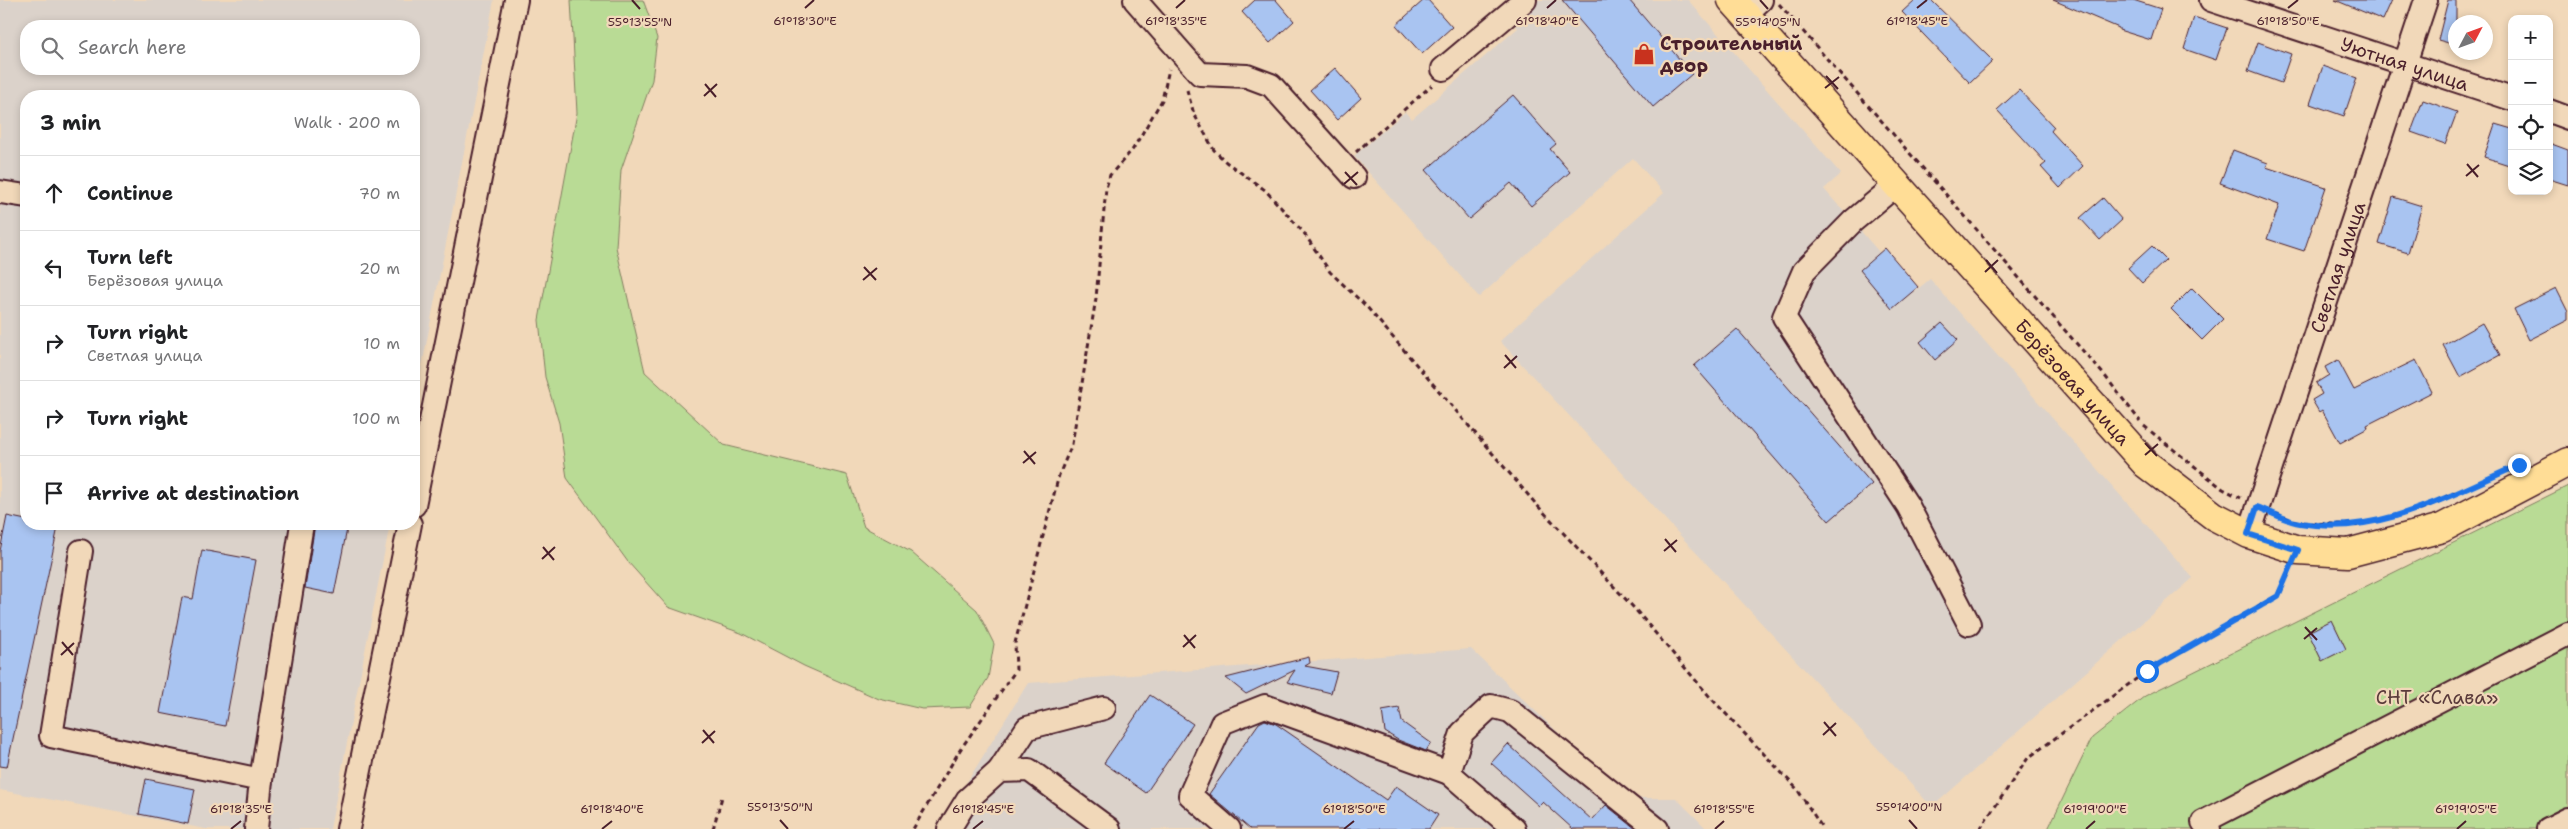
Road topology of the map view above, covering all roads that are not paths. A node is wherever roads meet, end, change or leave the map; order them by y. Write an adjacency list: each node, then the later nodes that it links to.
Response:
1 (516, 0): 17 (street)
2 (1135, 0): 12 (street)
3 (1525, 0): 8 (street)
4 (2212, 0): 7 (street, Уютная улица)
5 (2426, 0): 7 (street, Светлая улица)
6 (1746, 5): 13 (main road, Берёзовая улица)
7 (2405, 62): 9 (street, Уютная улица); 20 (street, Светлая улица)
8 (1443, 69)
9 (2508, 97)
10 (2553, 113): 11 (street)
11 (2568, 118)
12 (1348, 170)
13 (1896, 185): 20 (main road, Берёзовая улица); 22 (street)
14 (0, 192): 15 (street)
15 (20, 195)
16 (2568, 462): 20 (main road, Берёзовая улица)
17 (420, 475)
18 (301, 530): 27 (street)
19 (409, 530): 31 (street)
20 (2248, 534)
21 (81, 551): 27 (street)
22 (1969, 624)
23 (2568, 634): 36 (street)
24 (1104, 708): 25 (street)
25 (999, 771): 32 (street); 33 (street)
26 (1449, 773): 29 (street); 34 (street); 35 (street)
27 (261, 780): 30 (street)
28 (2568, 819): 37 (street)
29 (1509, 827)
30 (256, 829)
31 (348, 829)
32 (949, 829)
33 (1110, 829)
34 (1229, 829)
35 (1657, 829)
36 (2209, 829)
37 (2548, 829)

